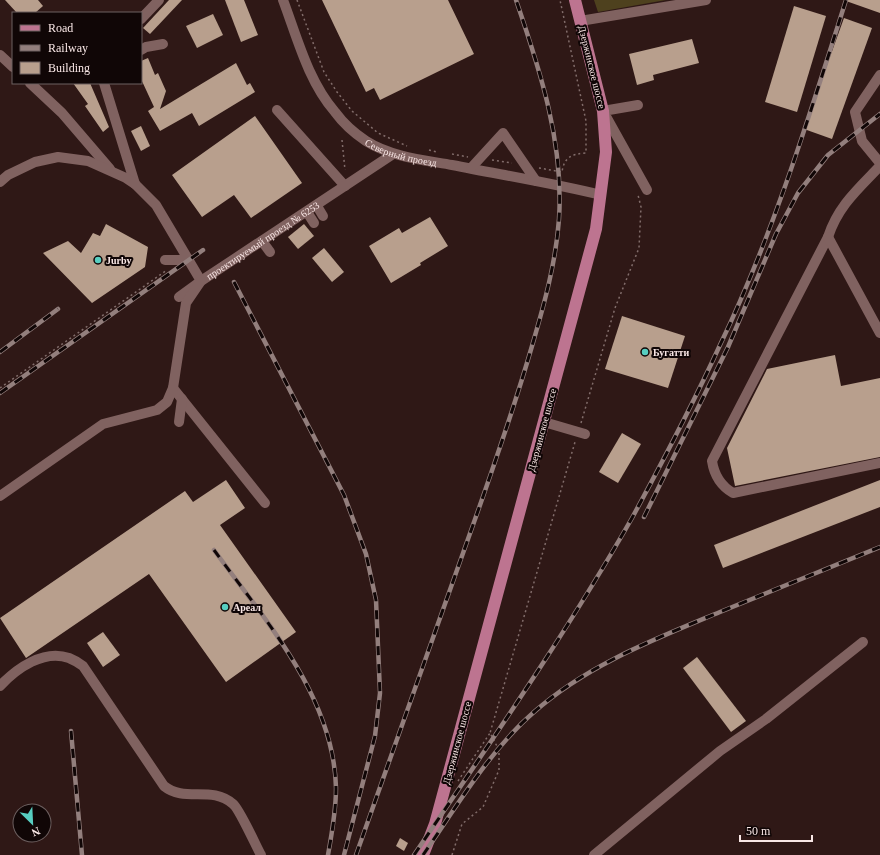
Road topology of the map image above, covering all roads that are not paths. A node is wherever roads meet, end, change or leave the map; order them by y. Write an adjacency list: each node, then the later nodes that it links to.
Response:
1 (159, 0): 5 (street)
2 (283, 0): 17 (street, Северный проезд)
3 (575, 0): 6 (main road, Дзержинское шоссе)
4 (706, 0): 6 (street)
5 (142, 18)
6 (580, 22): 16 (main road, Дзержинское шоссе)
7 (163, 44): 8 (street)
8 (142, 49)
9 (0, 55): 10 (street)
10 (12, 67)
11 (880, 75): 18 (street)
12 (31, 84): 21 (street)
13 (104, 84): 24 (street)
14 (638, 104): 16 (street)
15 (276, 110): 25 (street)
16 (603, 111): 26 (street); 27 (main road, Дзержинское шоссе)
17 (394, 154): 20 (street, Северный проезд); 25 (street, проектируемый проезд № 6253)
18 (880, 163)
19 (880, 166): 32 (street)
20 (470, 168): 22 (street, Северный проезд); 22 (street)
21 (112, 172): 23 (street); 24 (street)
22 (536, 181): 27 (street, Северный проезд)
23 (0, 182)
24 (135, 184): 36 (street)
25 (344, 185): 28 (street, проектируемый проезд № 6253)
26 (647, 190)
27 (601, 195): 43 (main road, Дзержинское шоссе)
28 (317, 206): 29 (street, проектируемый проезд № 6253); 30 (street)
29 (307, 212): 31 (street); 33 (street, проектируемый проезд № 6253)
30 (323, 216)
31 (314, 223)
32 (828, 237): 39 (street); 45 (street)
33 (262, 241): 34 (street); 37 (street, проектируемый проезд № 6253)
34 (270, 252)
35 (165, 260): 36 (street)
36 (185, 260): 37 (street)
37 (201, 281): 38 (street); 40 (street, проектируемый проезд № 6253)
38 (179, 297)
39 (880, 332)
40 (174, 388): 41 (street); 46 (street, проектируемый проезд № 6253)
41 (182, 399): 42 (street); 47 (street)
42 (179, 422)
43 (544, 422): 44 (street); 51 (main road, Дзержинское шоссе)
44 (581, 433)
45 (880, 463)
46 (0, 496)
47 (265, 503)
48 (863, 642): 52 (street)
49 (0, 686): 50 (street)
50 (261, 855)
51 (423, 855)
52 (594, 855)

